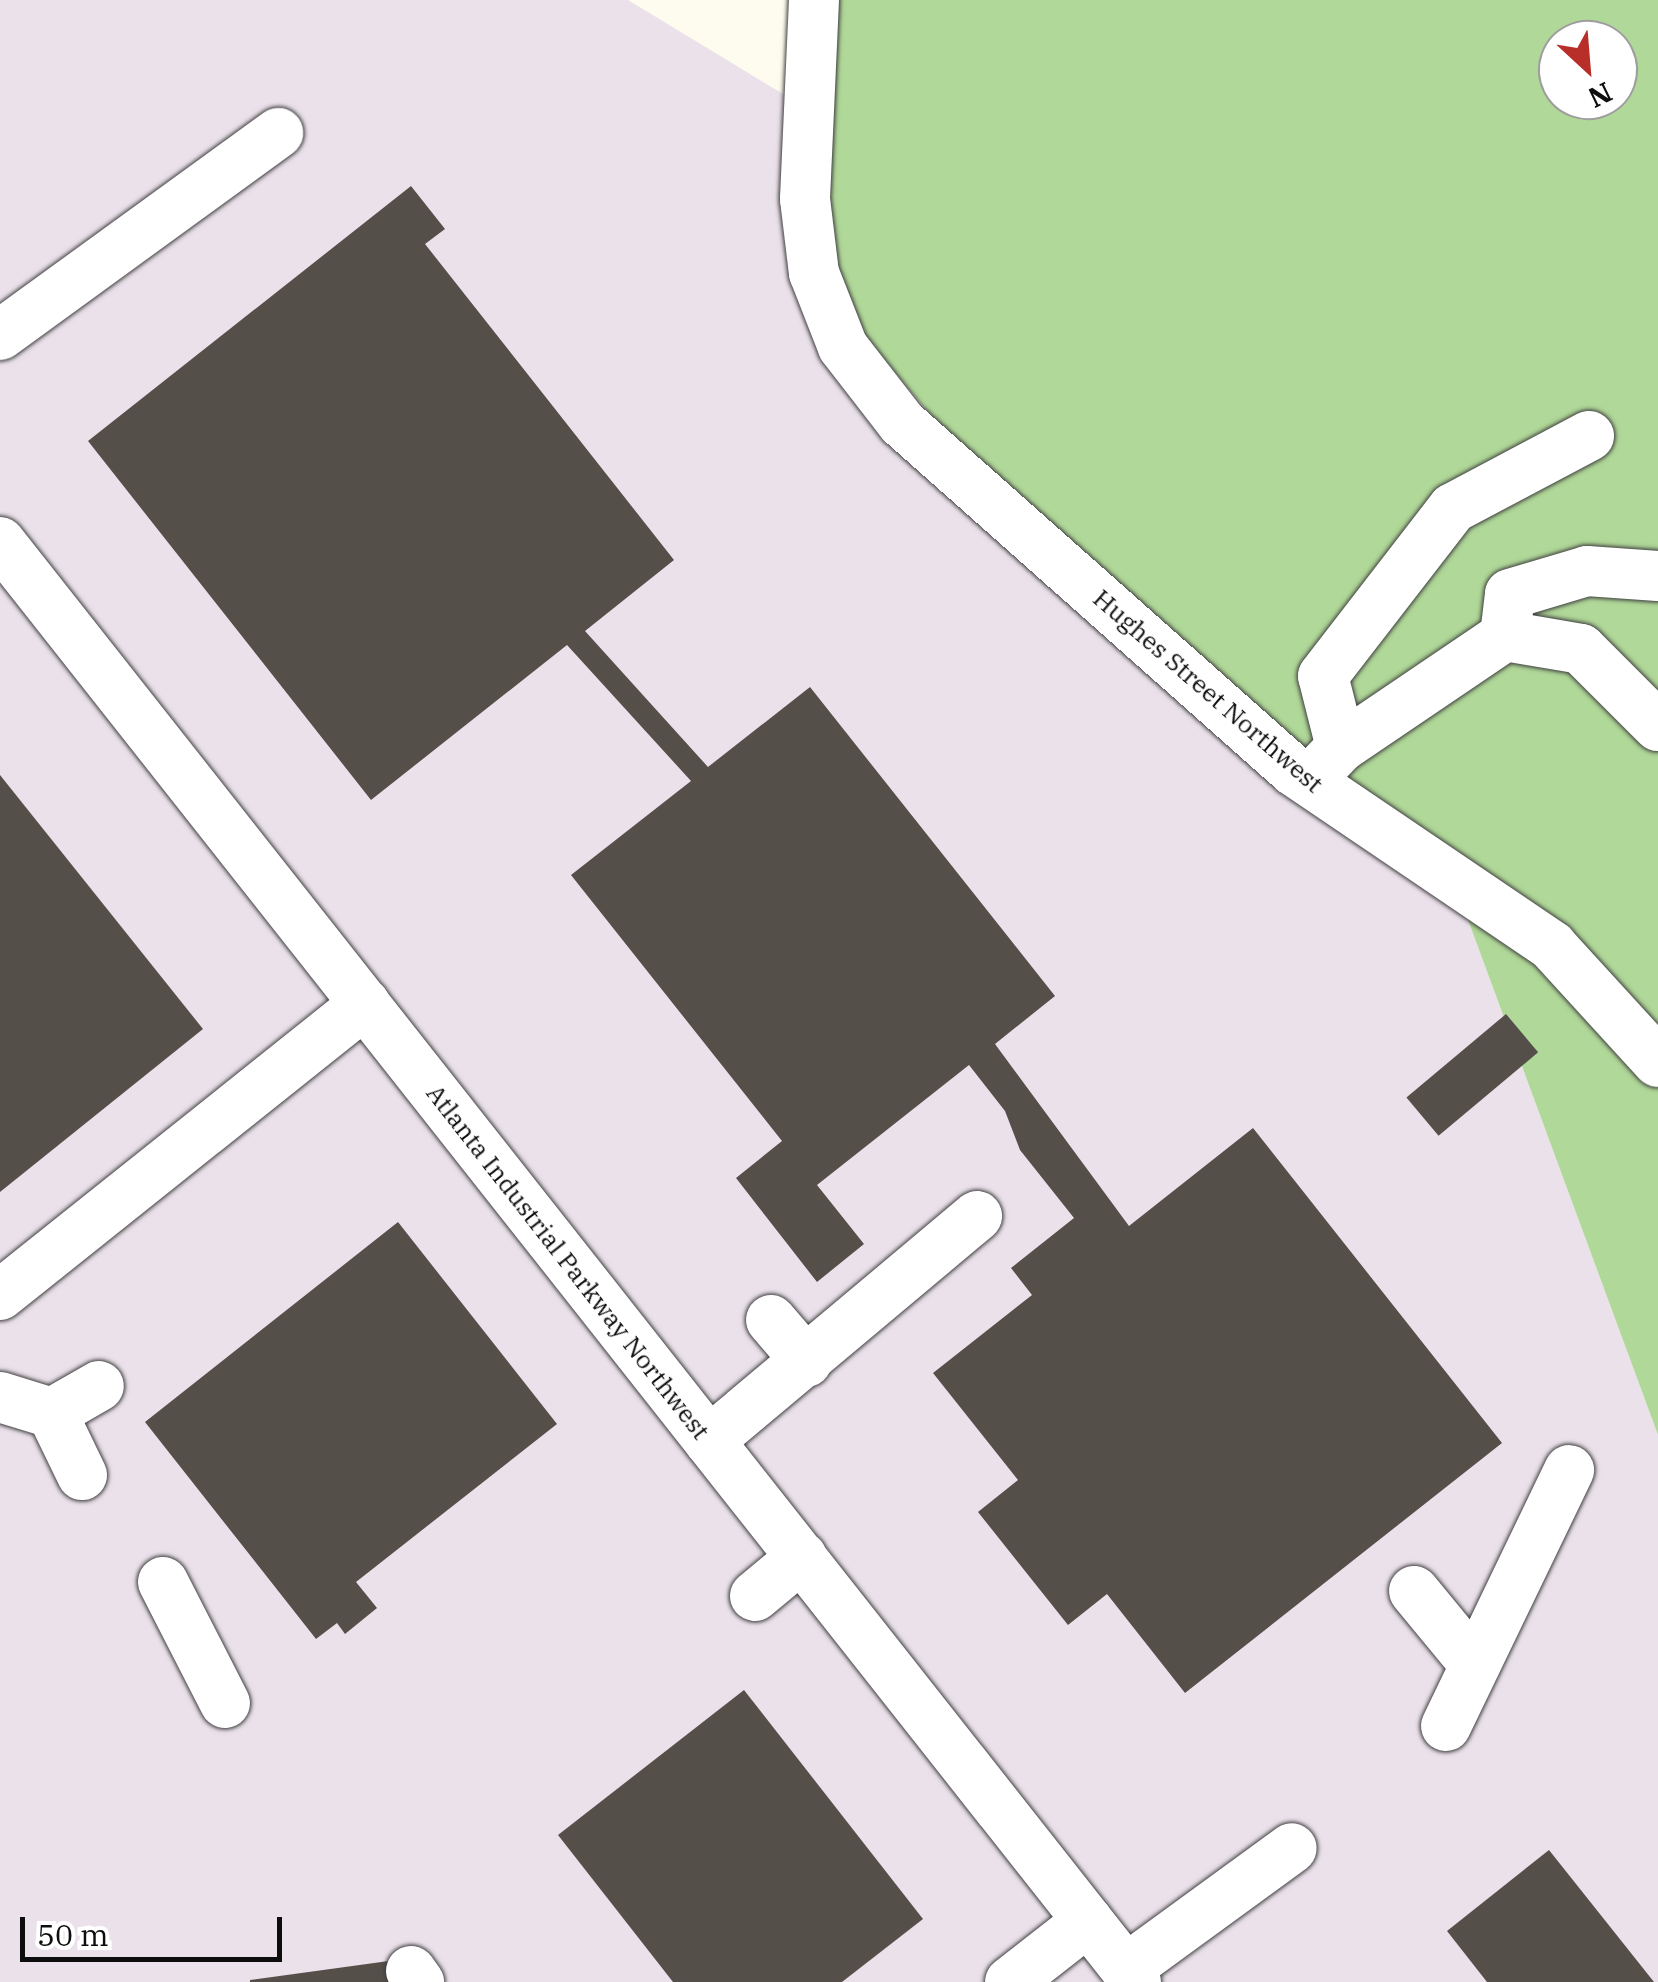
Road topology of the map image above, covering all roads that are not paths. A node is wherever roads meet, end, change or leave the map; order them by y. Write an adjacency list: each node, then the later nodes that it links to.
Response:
1 (814, 0): 9 (street, Hughes Street Northwest)
2 (278, 133): 3 (street)
3 (9, 340)
4 (1589, 436): 9 (street)
5 (0, 542): 10 (street, Atlanta Industrial Parkway Northwest)
6 (1658, 576): 7 (street)
7 (1505, 636): 8 (street); 9 (street)
8 (1658, 726)
9 (1325, 764): 11 (street, Hughes Street Northwest)
10 (366, 1004): 13 (street); 19 (street, Atlanta Industrial Parkway Northwest)
11 (1658, 1062)
12 (977, 1216): 15 (street)
13 (0, 1295)
14 (771, 1320): 15 (street)
15 (807, 1362): 19 (street)
16 (98, 1386): 18 (street)
17 (0, 1397): 18 (street)
18 (52, 1413): 21 (street)
19 (710, 1441): 22 (street, Atlanta Industrial Parkway Northwest)
20 (1569, 1470): 26 (street)
21 (82, 1476)
22 (802, 1558): 25 (street); 30 (street, Atlanta Industrial Parkway Northwest)
23 (163, 1582): 27 (street)
24 (1414, 1591): 26 (street)
25 (754, 1596)
26 (1474, 1665): 28 (street)
27 (226, 1703)
28 (1446, 1726)
29 (1292, 1848): 31 (street)
30 (1088, 1921): 31 (street, Atlanta Industrial Parkway Northwest); 32 (street)
31 (1131, 1976)
32 (1010, 1982)

